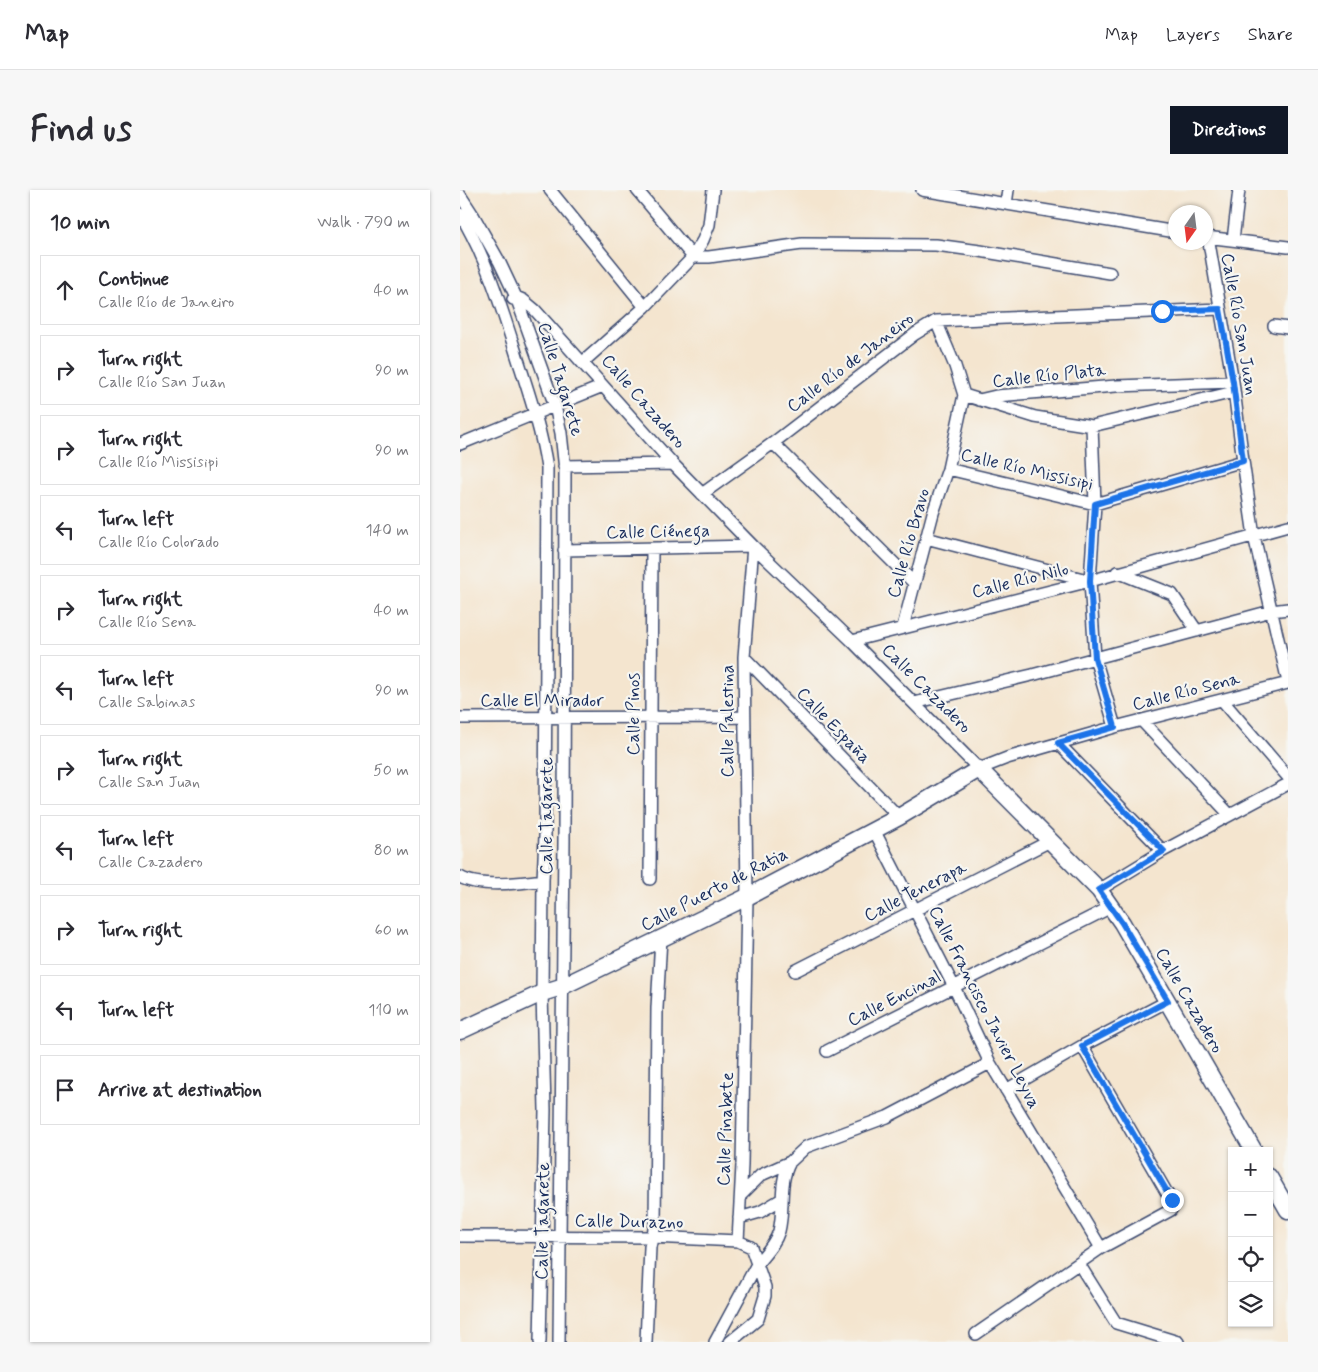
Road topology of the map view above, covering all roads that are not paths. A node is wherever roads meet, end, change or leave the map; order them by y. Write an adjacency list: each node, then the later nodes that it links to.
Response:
1 (550, 190): 19 (street)
2 (637, 190): 15 (street)
3 (713, 190): 15 (street)
4 (922, 190): 8 (street)
5 (1008, 190): 8 (street)
6 (1239, 190): 12 (street)
7 (460, 196): 17 (street, Calle Cazadero)
8 (1006, 204): 10 (street)
9 (460, 214): 18 (street)
10 (1168, 231)
11 (1213, 238): 12 (street)
12 (1233, 240): 13 (street)
13 (1288, 248)
14 (1209, 250): 20 (street, Calle Río San Juan)
15 (693, 257): 16 (street); 19 (street)
16 (1110, 273)
17 (516, 297): 18 (street); 24 (street, Calle Cazadero); 29 (street, Calle Tagarete)
18 (500, 304): 30 (street, Calle Tagarete)
19 (645, 307): 24 (street)
20 (1220, 309): 21 (street, Calle Río de Janeiro); 26 (street, Calle Río San Juan)
21 (936, 321): 27 (street); 32 (street, Calle Río de Janeiro)
22 (1274, 326): 23 (street)
23 (1288, 328)
24 (583, 362): 25 (street, Calle Cazadero)
25 (603, 386): 29 (street); 35 (street, Calle Cazadero)
26 (1234, 387): 28 (street, Calle Río Plata); 31 (street, Calle Río Plata); 34 (street, Calle Río San Juan)
27 (964, 395): 28 (street); 37 (street, Calle Río Bravo)
28 (979, 400): 31 (street, Calle Río Plata)
29 (555, 406): 30 (street); 36 (street, Calle Tagarete)
30 (536, 414): 33 (street); 59 (street, Calle Tagarete)
31 (1092, 426): 39 (street)
32 (773, 443): 38 (street, Calle Río de Janeiro); 48 (street)
33 (460, 444)
34 (1243, 461): 39 (street, Calle Río Missisipi); 41 (street, Calle Río San Juan)
35 (673, 464): 36 (street); 38 (street, Calle Cazadero)
36 (564, 466): 44 (street, Calle Tagarete)
37 (948, 469): 39 (street, Calle Río Missisipi); 42 (street, Calle Río Bravo)
38 (702, 494): 43 (street, Calle Cazadero)
39 (1095, 504): 47 (street)
40 (1288, 526): 41 (street, Calle Río Nilo)
41 (1254, 536): 46 (street, Calle Río Nilo); 50 (street, Calle Río San Juan)
42 (926, 538): 47 (street); 48 (street, Calle Río Bravo)
43 (753, 546): 45 (street, Calle Ciénega); 53 (street, Calle Cazadero); 54 (street, Calle Palestina)
44 (564, 550): 45 (street, Calle Ciénega); 60 (street, Calle Tagarete)
45 (652, 550): 61 (street, Calle Pinos)
46 (1117, 572): 47 (street, Calle Río Nilo); 52 (street)
47 (1090, 581): 51 (street, Calle Río Nilo); 55 (street)
48 (914, 583): 51 (street, Calle Río Bravo)
49 (1288, 609): 50 (street)
50 (1271, 611): 52 (street); 56 (street, Calle Río San Juan)
51 (903, 627): 53 (street, Calle Río Nilo)
52 (1197, 631): 55 (street)
53 (852, 641): 58 (street, Calle Cazadero)
54 (744, 658): 62 (street, Calle Palestina); 71 (street, Calle España)
55 (1095, 658): 58 (street); 65 (street)
56 (1288, 682): 57 (street, Calle Río Sena)
57 (1222, 700): 64 (street, Calle Río Sena); 68 (street)
58 (914, 703): 67 (street, Calle Cazadero)
59 (545, 717): 60 (street, Calle El Mirador); 63 (street, Calle El Mirador); 77 (street, Calle Tagarete)
60 (564, 717): 61 (street, Calle El Mirador); 84 (street, Calle Tagarete)
61 (650, 717): 62 (street, Calle El Mirador); 76 (street, Calle Pinos)
62 (744, 717): 79 (street, Calle Palestina)
63 (460, 718)
64 (1142, 720): 65 (street, Calle Río Sena); 70 (street)
65 (1115, 727): 66 (street, Calle Río Sena)
66 (1058, 743): 67 (street, Calle Río Sena); 74 (street)
67 (979, 769): 71 (street, Calle Puerto de Ratia); 73 (street, Calle Cazadero)
68 (1288, 777)
69 (1288, 784): 70 (street)
70 (1230, 815): 74 (street)
71 (899, 818): 72 (street, Calle Puerto de Ratia)
72 (874, 830): 79 (street, Calle Puerto de Ratia); 81 (street, Calle Francisco Javier Leyva)
73 (1050, 841): 78 (street, Calle Cazadero); 81 (street, Calle Tenerapa)
74 (1164, 851): 78 (street)
75 (460, 877): 77 (street)
76 (650, 879)
77 (543, 880): 86 (street, Calle Tagarete)
78 (1099, 890): 80 (street, Calle Cazadero)
79 (747, 897): 82 (street, Calle Puerto de Ratia); 98 (street, Calle Pinabete)
80 (1111, 907): 85 (street, Calle Encinal); 87 (street, Calle Cazadero)
81 (915, 911): 83 (street, Calle Tenerapa); 85 (street, Calle Francisco Javier Leyva)
82 (662, 938): 84 (street, Calle Puerto de Ratia); 105 (street)
83 (795, 971)
84 (561, 987): 86 (street, Calle Puerto de Ratia); 94 (street, Calle Tagarete)
85 (954, 987): 90 (street, Calle Encinal); 91 (street, Calle Francisco Javier Leyva)
86 (542, 993): 88 (street, Calle Puerto de Ratia); 93 (street, Calle Tagarete)
87 (1168, 1001): 89 (street); 95 (street, Calle Cazadero)
88 (460, 1031)
89 (1082, 1046): 92 (street); 107 (street)
90 (827, 1051)
91 (990, 1063): 92 (street, Calle Francisco Javier Leyva); 96 (street)
92 (1006, 1090): 107 (street, Calle Francisco Javier Leyva)
93 (546, 1110): 94 (street); 103 (street, Calle Tagarete)
94 (561, 1111): 104 (street, Calle Tagarete)
95 (1252, 1147)
96 (790, 1162): 98 (street); 99 (street)
97 (1273, 1184): 100 (street)
98 (741, 1195): 101 (street, Calle Pinabete)
99 (782, 1199): 101 (street); 108 (street)
100 (1288, 1210)
101 (740, 1218): 106 (street, Calle Pinabete)
102 (460, 1236): 103 (street, Calle Durazno)
103 (542, 1237): 104 (street, Calle Durazno); 111 (street, Calle Tagarete)
104 (560, 1238): 105 (street, Calle Durazno); 112 (street, Calle Tagarete)
105 (652, 1238): 106 (street, Calle Durazno); 113 (street)
106 (738, 1241): 108 (street)
107 (1101, 1248): 109 (street)
108 (757, 1264): 114 (street); 115 (street)
109 (1079, 1264): 110 (street); 116 (street)
110 (976, 1334)
111 (540, 1342)
112 (559, 1342)
113 (646, 1342)
114 (715, 1342)
115 (730, 1342)
116 (1178, 1342)

